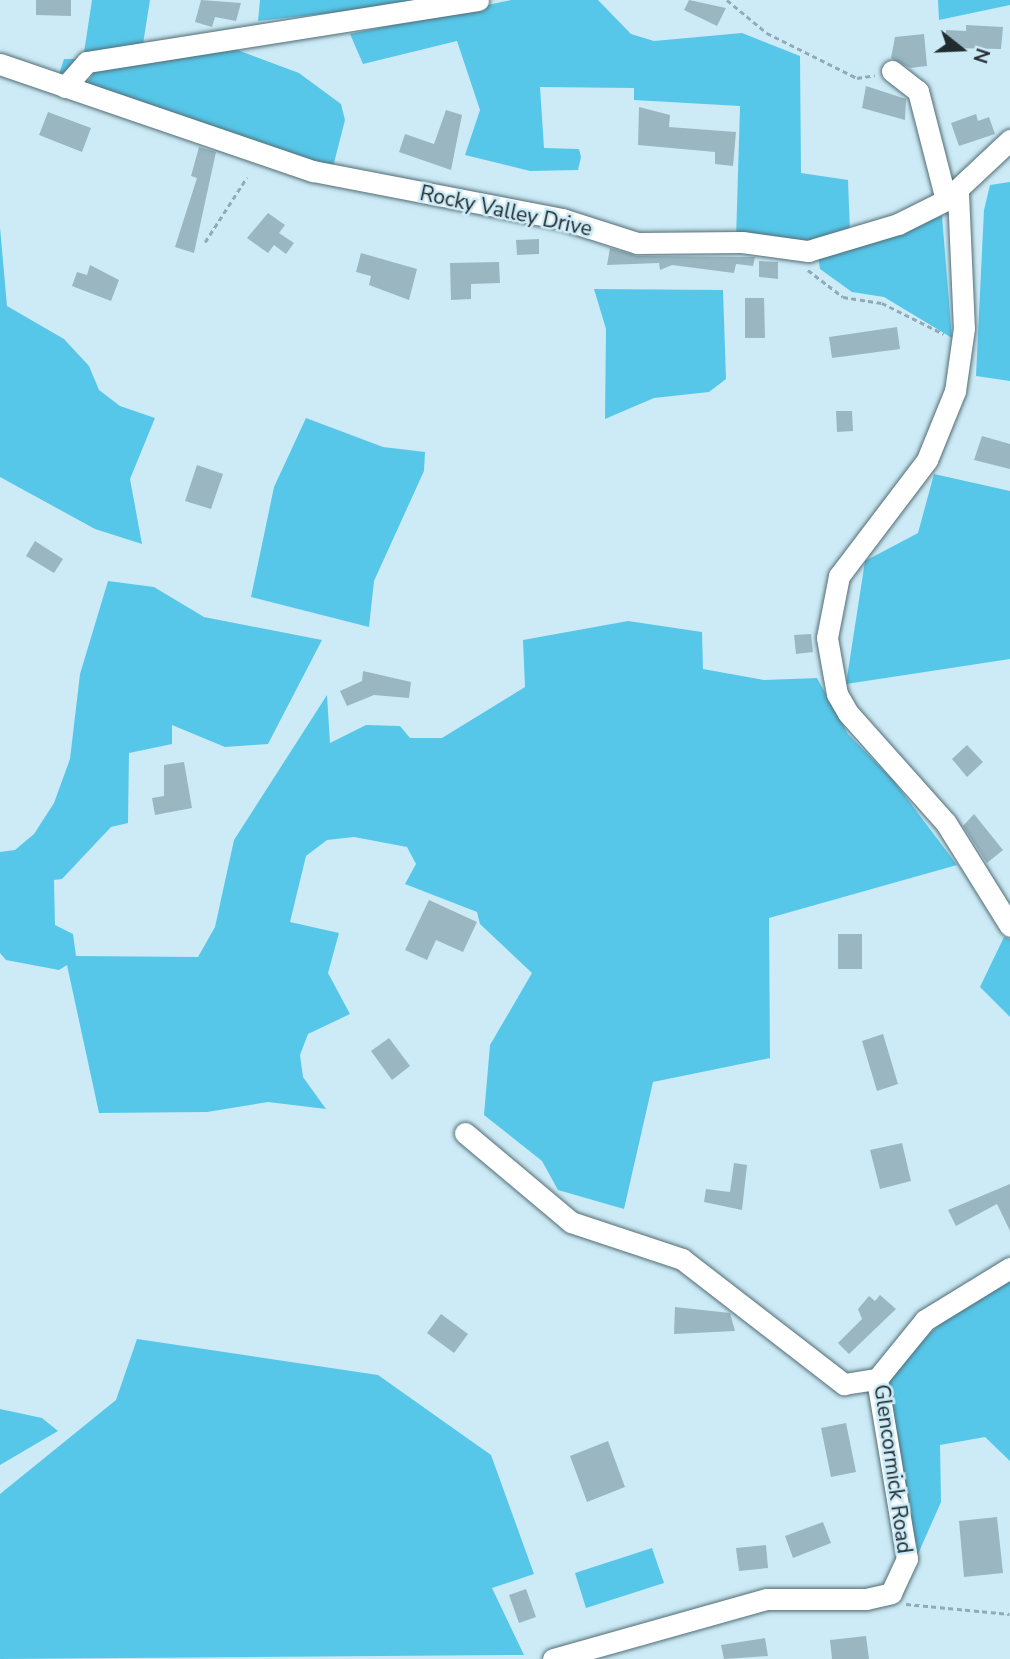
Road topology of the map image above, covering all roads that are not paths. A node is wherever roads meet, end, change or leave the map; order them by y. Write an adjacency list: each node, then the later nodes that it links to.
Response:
1 (478, 0): 4 (street)
2 (0, 64): 4 (street, Rocky Valley Drive)
3 (892, 71): 6 (street)
4 (65, 87): 6 (street, Rocky Valley Drive)
5 (1010, 139): 6 (street, Rocky Valley Drive)
6 (952, 196): 7 (street)
7 (1000, 885): 8 (street)
8 (1010, 926)
9 (465, 1133): 11 (street)
10 (1010, 1268): 11 (street, Glencormick Road)
11 (877, 1379): 12 (street, Glencormick Road)
12 (553, 1659)

